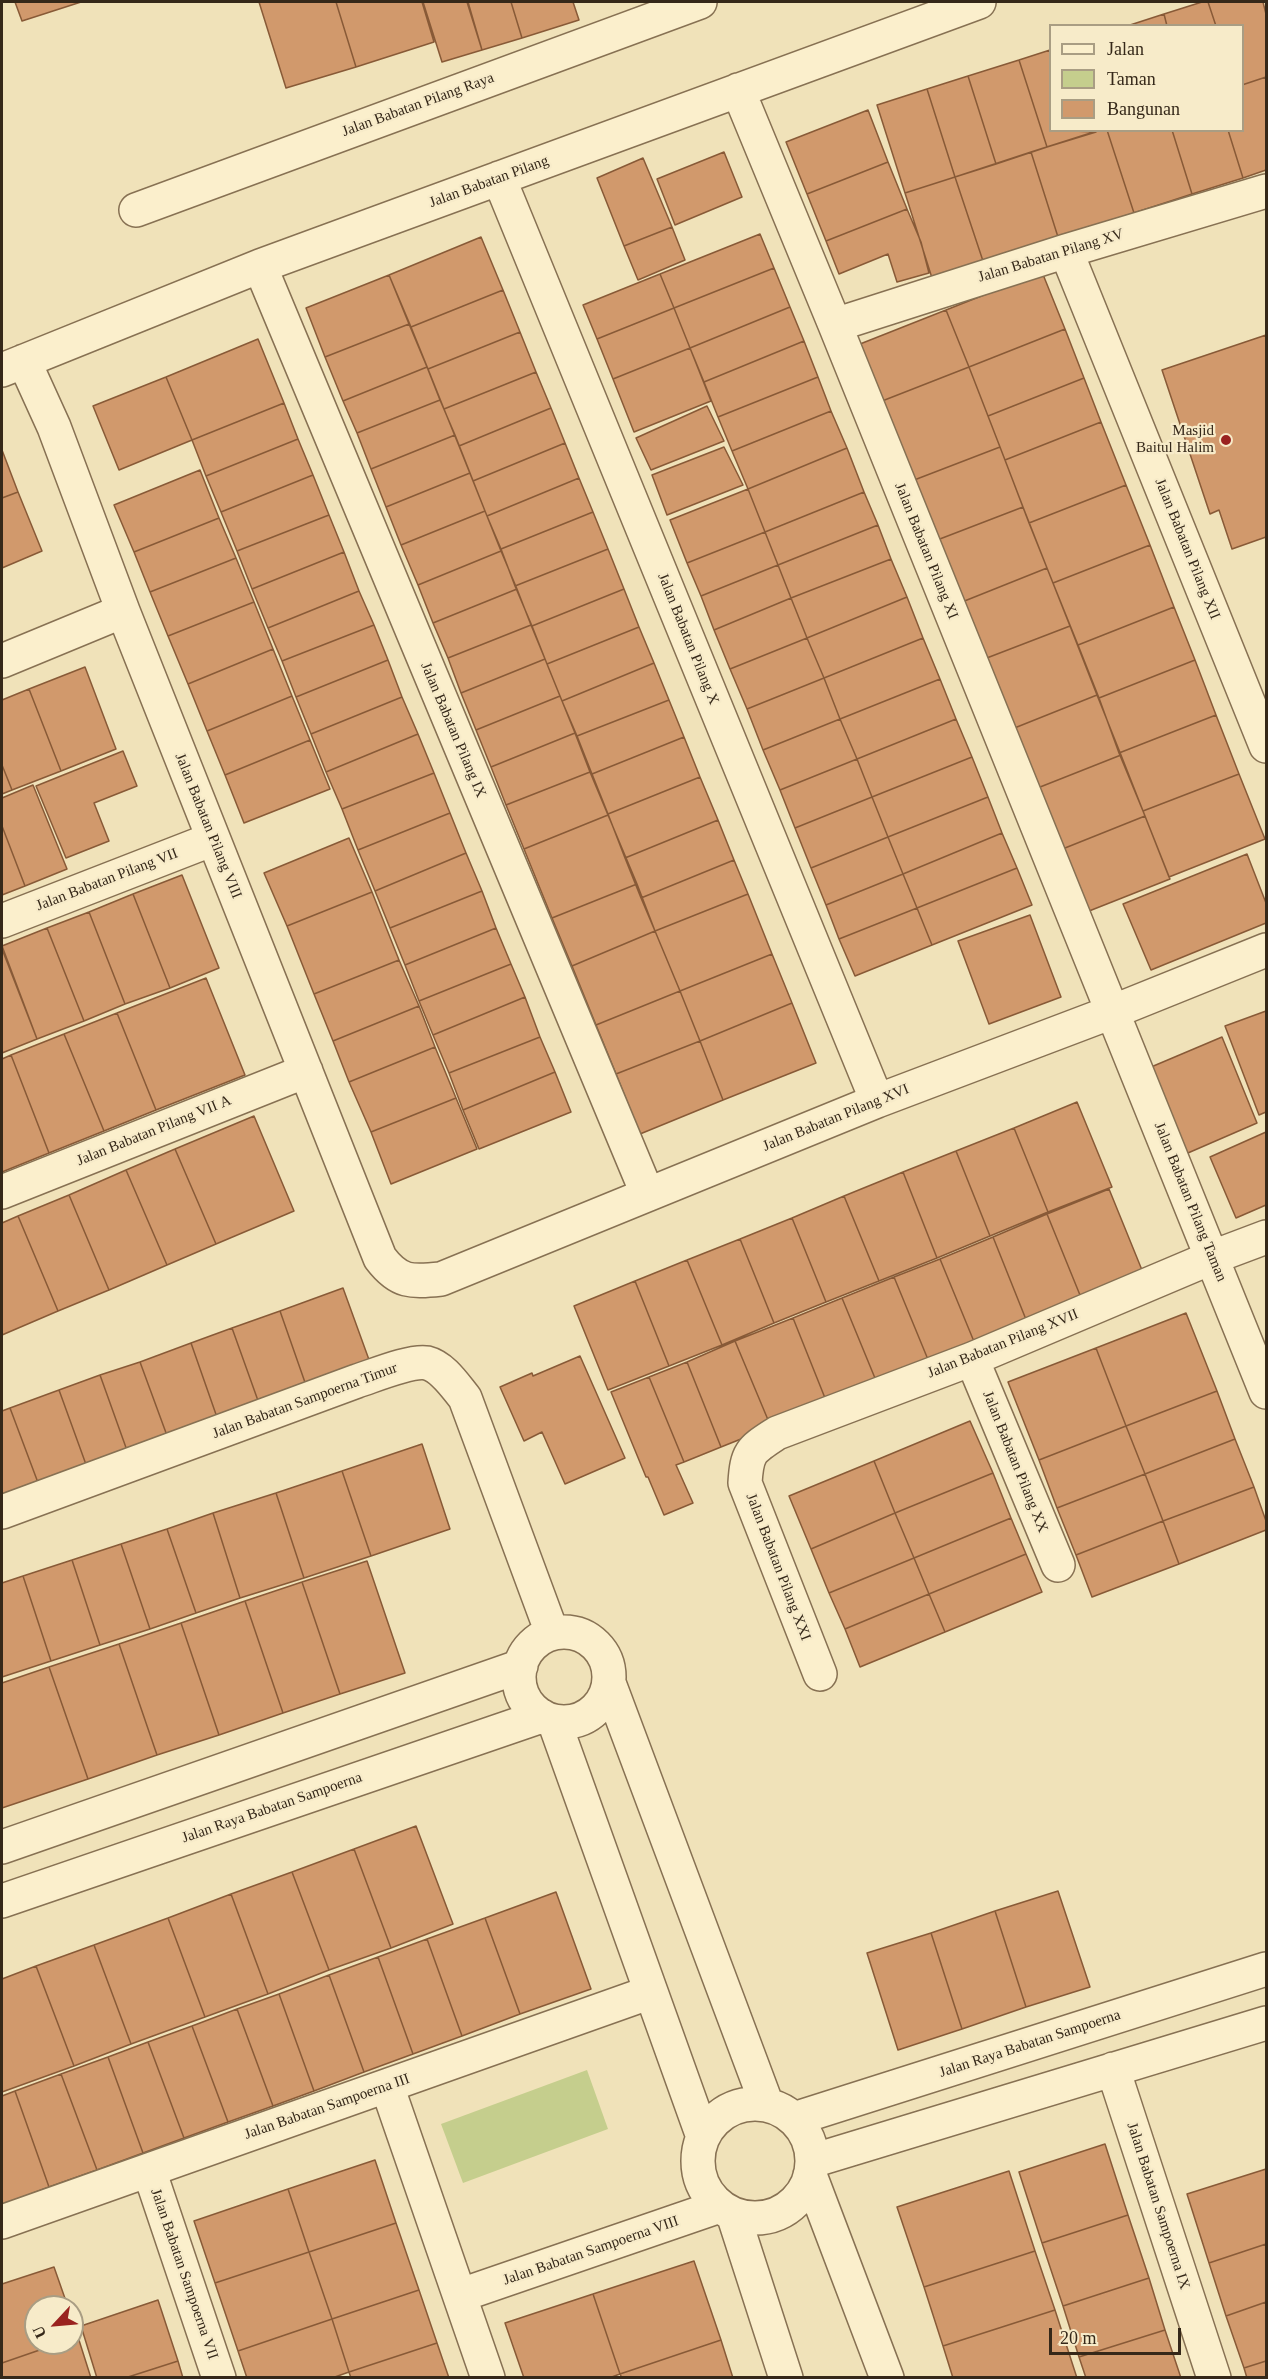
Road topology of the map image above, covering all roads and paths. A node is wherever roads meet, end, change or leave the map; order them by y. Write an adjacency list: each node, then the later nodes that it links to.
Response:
1 (700, 2): 6 (street, Jalan Babatan Pilang Raya)
2 (977, 2): 3 (street, Jalan Babatan Pilang)
3 (738, 90): 4 (street, Jalan Babatan Pilang); 9 (street, Jalan Babatan Pilang XI)
4 (499, 178): 8 (street, Jalan Babatan Pilang); 19 (street, Jalan Babatan Pilang X)
5 (1266, 191): 7 (street, Jalan Babatan Pilang XV)
6 (136, 210)
7 (1066, 251): 9 (street, Jalan Babatan Pilang XV); 13 (street, Jalan Babatan Pilang XII)
8 (260, 266): 10 (street, Jalan Babatan Pilang); 21 (street, Jalan Babatan Pilang IX)
9 (835, 324): 17 (street, Jalan Babatan Pilang XI)
10 (13, 365): 11 (street, Jalan Babatan Pilang VIII)
11 (123, 611): 12 (street); 14 (street, Jalan Babatan Pilang VIII)
12 (2, 661)
13 (1266, 746)
14 (213, 838): 15 (street, Jalan Babatan Pilang VII); 18 (street, Jalan Babatan Pilang VIII)
15 (2, 921)
16 (1266, 951): 17 (street, Jalan Babatan Pilang XVI)
17 (1112, 1012): 19 (street, Jalan Babatan Pilang XVI); 23 (street, Jalan Babatan Pilang Taman)
18 (306, 1071): 20 (street, Jalan Babatan Pilang VII A); 24 (street, Jalan Babatan Pilang VIII)
19 (877, 1101): 21 (street, Jalan Babatan Pilang XVI)
20 (2, 1192)
21 (647, 1193): 24 (street, Jalan Babatan Pilang XVI)
22 (1266, 1236): 23 (street, Jalan Babatan Pilang XVII)
23 (1213, 1257): 25 (street, Jalan Babatan Pilang XVII); 26 (street, Jalan Babatan Pilang Taman)
24 (406, 1280)
25 (972, 1359): 27 (street, Jalan Babatan Pilang XVII); 29 (street, Jalan Babatan Pilang XX)
26 (1266, 1392)
27 (747, 1460): 32 (street, Jalan Babatan Pilang XXI)
28 (2, 1512): 30 (street, Jalan Babatan Sampoerna Timur)
29 (1058, 1565)
30 (552, 1633): 31 (street); 33 (street)
31 (520, 1666): 34 (street); 35 (street)
32 (819, 1674)
33 (609, 1683): 34 (street); 42 (street)
34 (548, 1718): 36 (street, Jalan Raya Babatan Sampoerna); 38 (street)
35 (2, 1847)
36 (2, 1900)
37 (1266, 1969): 42 (street, Jalan Raya Babatan Sampoerna)
38 (651, 1992): 41 (street, Jalan Babatan Sampoerna III); 43 (street)
39 (1266, 2023): 40 (street)
40 (1113, 2069): 44 (street); 53 (street, Jalan Babatan Sampoerna IX)
41 (387, 2086): 45 (street, Jalan Babatan Sampoerna III); 48 (street)
42 (781, 2112): 43 (street); 44 (street)
43 (703, 2137): 46 (street)
44 (811, 2168): 46 (street); 52 (street)
45 (149, 2170): 47 (street, Jalan Babatan Sampoerna III); 49 (street, Jalan Babatan Sampoerna VII)
46 (726, 2210): 48 (street, Jalan Babatan Sampoerna VIII); 51 (street)
47 (2, 2222)
48 (461, 2295): 50 (street)
49 (219, 2378)
50 (488, 2378)
51 (786, 2378)
52 (886, 2378)
53 (1214, 2378)

